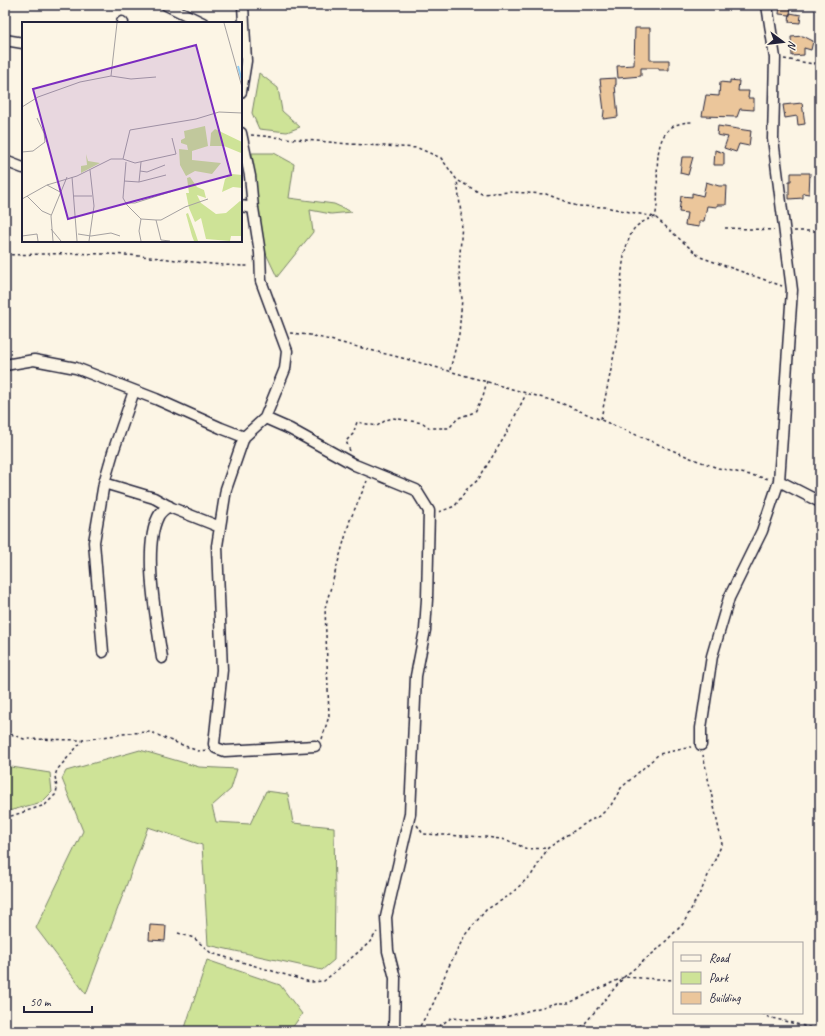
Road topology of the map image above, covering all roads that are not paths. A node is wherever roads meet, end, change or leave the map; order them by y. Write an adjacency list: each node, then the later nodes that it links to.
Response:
1 (166, 5): 4 (street)
2 (243, 5): 7 (street)
3 (767, 5): 18 (street)
4 (201, 22)
5 (5, 40): 6 (street)
6 (22, 43)
7 (243, 59): 8 (street)
8 (242, 75)
9 (242, 139): 13 (street)
10 (5, 161): 11 (street)
11 (22, 168)
12 (242, 206): 13 (street)
13 (253, 208): 16 (street)
14 (5, 365): 15 (street)
15 (134, 391): 17 (street); 19 (street)
16 (265, 418): 17 (street); 27 (street)
17 (244, 437): 22 (street)
18 (779, 481): 20 (street); 25 (street)
19 (104, 483): 21 (street); 23 (street)
20 (820, 502)
21 (169, 506): 22 (street); 24 (street)
22 (220, 527): 26 (street)
23 (103, 652)
24 (162, 658)
25 (701, 745)
26 (315, 746)
27 (394, 1031)

